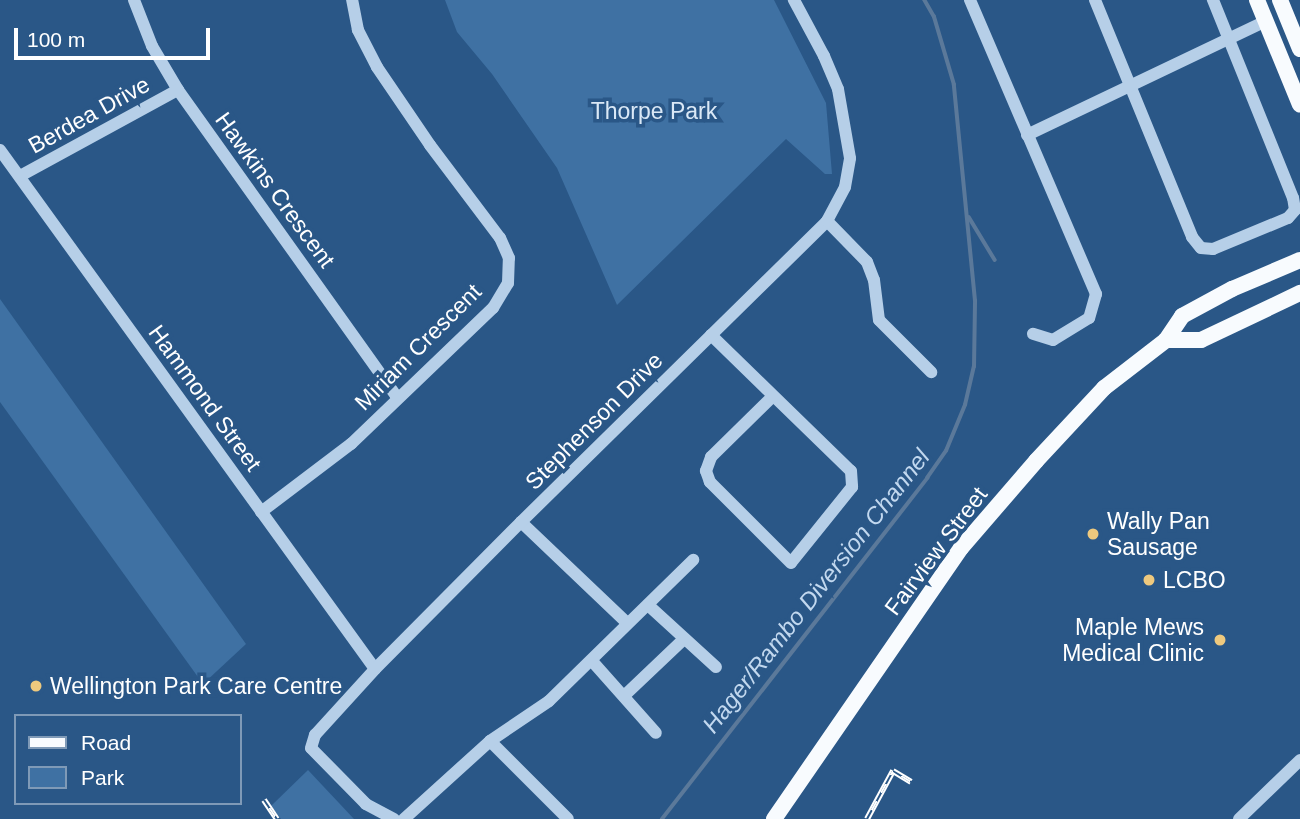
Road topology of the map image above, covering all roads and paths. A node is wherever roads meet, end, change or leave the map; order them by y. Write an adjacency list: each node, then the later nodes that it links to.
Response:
1 (134, 0): 13 (street, Hawkins Crescent)
2 (352, 0): 25 (street, Miriam Crescent)
3 (794, 0): 18 (street, Stephenson Drive)
4 (971, 0): 15 (street)
5 (1095, 0): 12 (street)
6 (1213, 0): 10 (street)
7 (1257, 0): 9 (main road)
8 (1280, 0): 11 (main road)
9 (1266, 20): 10 (street); 14 (main road)
10 (1229, 39): 12 (street); 12 (street)
11 (1300, 49)
12 (1131, 86): 15 (street)
13 (178, 90): 17 (street, Berdea Drive); 25 (street, Hawkins Crescent)
14 (1300, 104)
15 (1027, 135): 21 (street)
16 (0, 150): 17 (street, Hammond Street)
17 (20, 176): 27 (street, Hammond Street)
18 (827, 221): 22 (street, Stephenson Drive); 24 (street)
19 (1300, 257): 23 (main road, Fairview Street)
20 (1299, 294): 23 (main road)
21 (1032, 334)
22 (711, 335): 26 (street); 28 (street, Stephenson Drive)
23 (1166, 340): 43 (main road, Fairview Street)
24 (931, 372)
25 (397, 397): 27 (street, Miriam Crescent)
26 (772, 397): 26 (street)
27 (261, 512): 35 (street, Hammond Street)
28 (521, 522): 31 (street); 35 (street, Stephenson Drive)
29 (693, 560): 30 (street)
30 (648, 605): 31 (street); 32 (street)
31 (627, 623): 33 (street)
32 (683, 640): 34 (street); 36 (street)
33 (592, 661): 36 (street); 38 (street)
34 (716, 667)
35 (375, 669): 40 (street, Stephenson Drive)
36 (625, 695): 37 (street)
37 (656, 733)
38 (490, 741): 41 (street); 42 (street)
39 (1300, 760): 44 (street)
40 (394, 819)
41 (404, 819)
42 (569, 819)
43 (774, 819)
44 (1239, 819)

